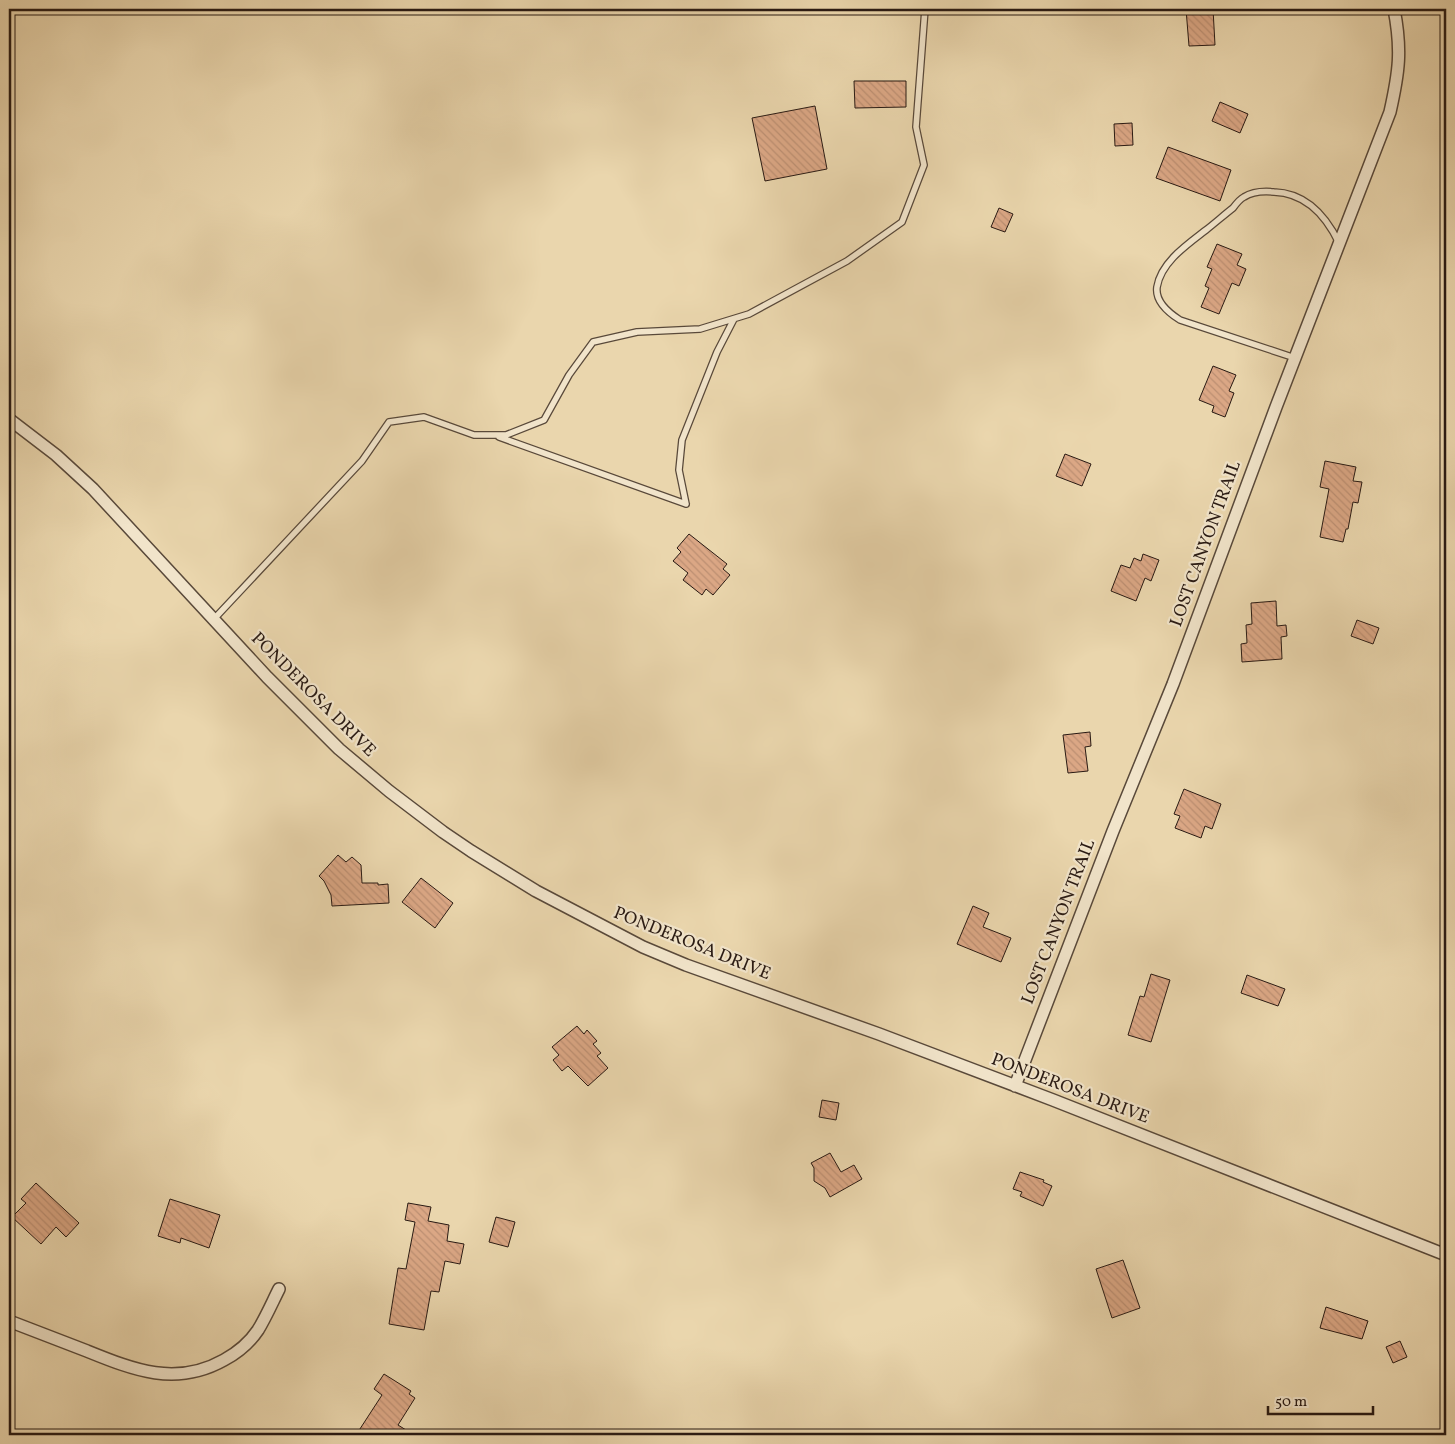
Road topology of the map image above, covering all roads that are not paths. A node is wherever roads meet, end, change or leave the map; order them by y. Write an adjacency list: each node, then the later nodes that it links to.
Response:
1 (925, 9): 4 (lane)
2 (1394, 9): 3 (street, LOST CANYON TRAIL)
3 (1340, 245): 5 (street, LOST CANYON TRAIL); 5 (lane)
4 (734, 319): 7 (lane); 7 (lane)
5 (1295, 358): 9 (street, LOST CANYON TRAIL)
6 (9, 419): 8 (street, PONDEROSA DRIVE)
7 (494, 435): 8 (lane)
8 (214, 619): 9 (street, PONDEROSA DRIVE)
9 (1015, 1086): 10 (street, PONDEROSA DRIVE)
10 (1446, 1255)
11 (279, 1289): 12 (street)
12 (9, 1321)

